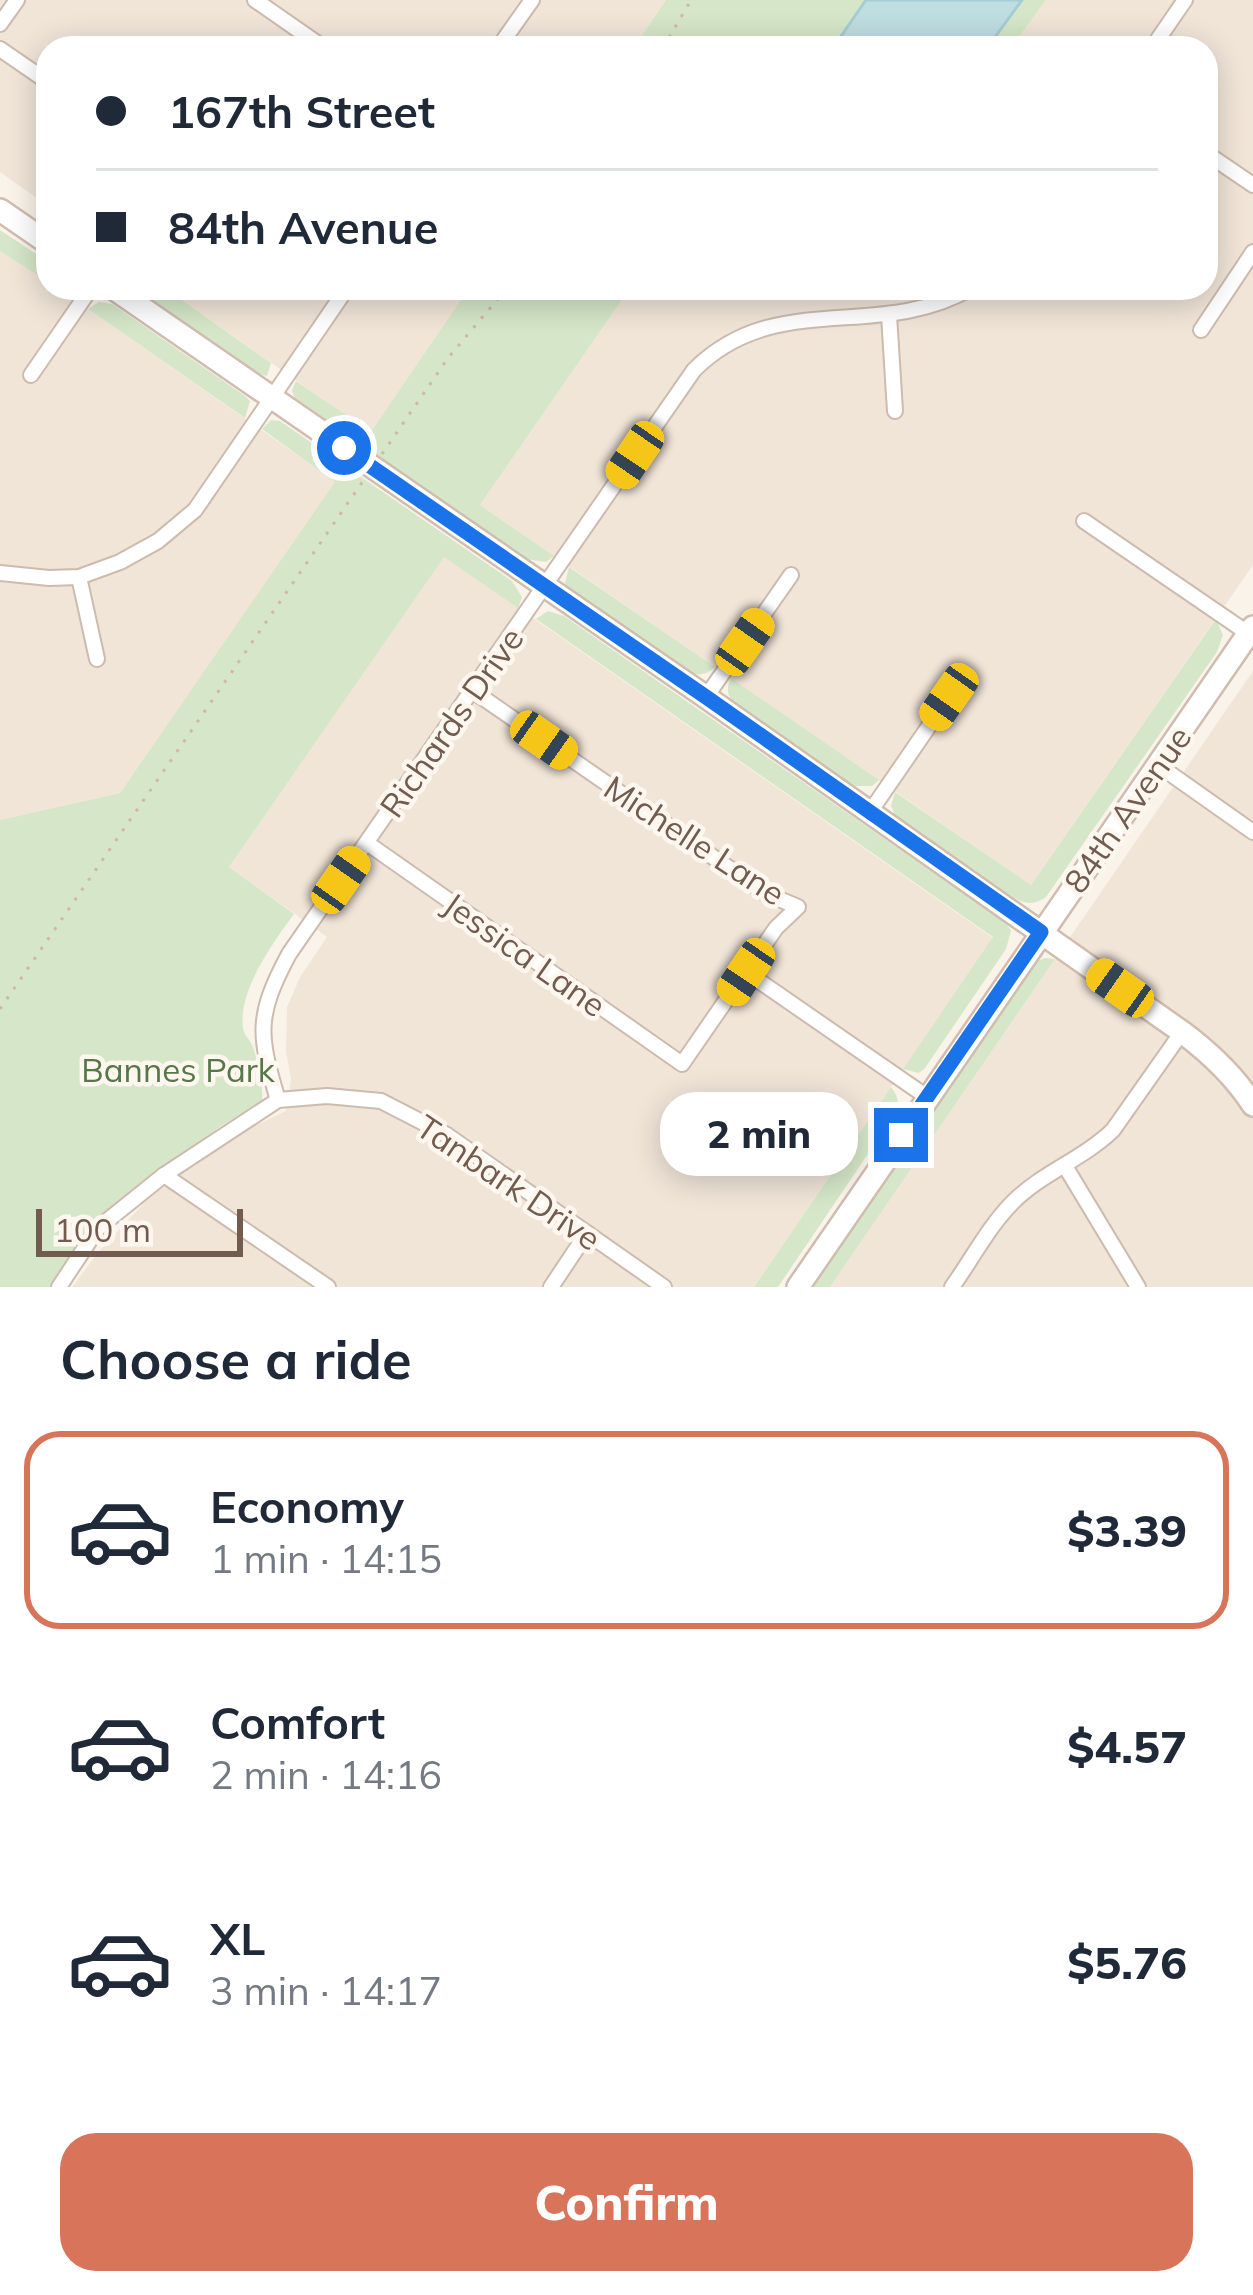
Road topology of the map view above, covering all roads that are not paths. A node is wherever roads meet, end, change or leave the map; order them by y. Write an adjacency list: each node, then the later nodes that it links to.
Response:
1 (17, 0): 5 (street)
2 (255, 0): 6 (street)
3 (532, 0): 7 (street)
4 (1185, 0): 8 (street)
5 (0, 24)
6 (307, 36)
7 (506, 36)
8 (1160, 36)
9 (0, 49): 10 (street)
10 (36, 74)
11 (1218, 161): 12 (street)
12 (1253, 185)
13 (0, 210): 14 (street)
14 (36, 235)
15 (1253, 252): 21 (street)
16 (83, 300): 22 (street)
17 (130, 300): 23 (street)
18 (338, 300): 23 (street)
19 (947, 300): 20 (street, Richards Drive)
20 (889, 315): 24 (street); 29 (street, Richards Drive)
21 (1201, 330)
22 (31, 375)
23 (272, 399): 28 (street); 29 (street)
24 (895, 411)
25 (1084, 521): 30 (street)
26 (0, 572): 28 (street)
27 (791, 575): 33 (street)
28 (79, 577): 31 (street)
29 (544, 588): 32 (street, Richards Drive); 33 (street)
30 (1251, 631): 35 (street, 84th Avenue)
31 (97, 659)
32 (473, 691): 38 (street, Richards Drive); 40 (street, Michelle Lane)
33 (706, 697): 36 (street)
34 (949, 697): 36 (street)
35 (1158, 766): 37 (street); 39 (street, 84th Avenue)
36 (869, 812): 39 (street)
37 (1253, 832)
38 (367, 843): 40 (street, Jessica Lane); 43 (street, Richards Drive)
39 (1041, 932): 41 (street); 42 (street, 84th Avenue)
40 (746, 972): 42 (street)
41 (1182, 1032): 44 (street); 45 (street)
42 (927, 1097): 52 (street, 84th Avenue)
43 (278, 1100): 46 (street); 47 (street, Tanbark Drive)
44 (1253, 1105)
45 (1065, 1166): 53 (street); 54 (street)
46 (164, 1175): 48 (street); 49 (street)
47 (587, 1233): 50 (street); 51 (street, Tanbark Drive)
48 (58, 1287)
49 (328, 1287)
50 (551, 1287)
51 (664, 1287)
52 (798, 1287)
53 (952, 1287)
54 (1138, 1287)

